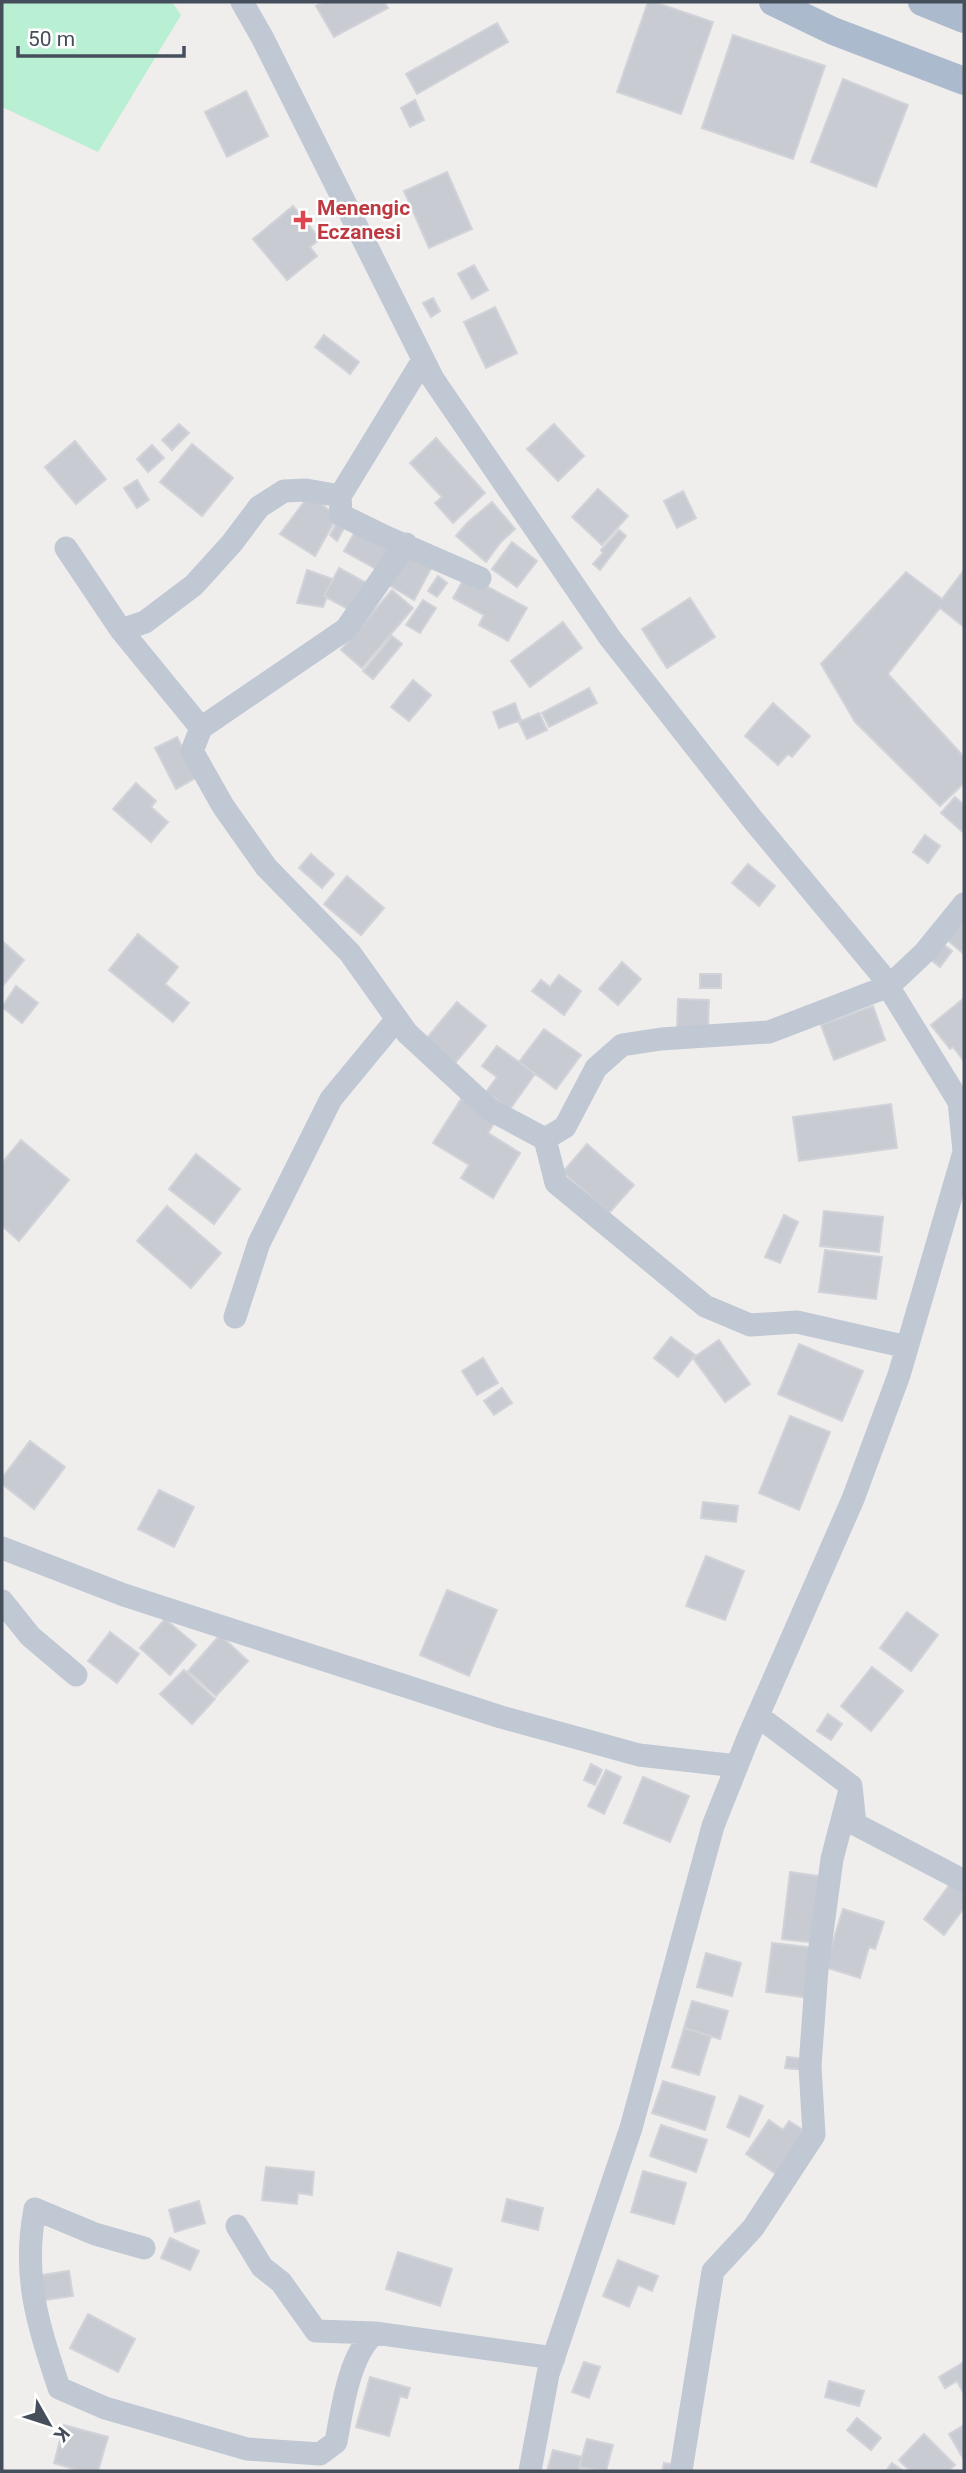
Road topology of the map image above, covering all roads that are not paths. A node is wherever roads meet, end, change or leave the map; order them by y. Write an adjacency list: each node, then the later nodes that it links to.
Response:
1 (242, 2): 6 (street)
2 (773, 2): 5 (main road)
3 (922, 2): 4 (main road)
4 (964, 19)
5 (964, 81)
6 (423, 360): 7 (street); 14 (street)
7 (340, 496): 8 (street); 11 (street)
8 (406, 544): 10 (street); 12 (street)
9 (66, 548): 11 (street)
10 (480, 578)
11 (121, 630): 12 (street)
12 (201, 728): 15 (street)
13 (964, 904): 14 (street)
14 (889, 986): 16 (street); 17 (street)
15 (397, 1019): 17 (street); 19 (street)
16 (962, 1106): 18 (street)
17 (545, 1139): 20 (street)
18 (964, 1151): 20 (street)
19 (235, 1317)
20 (907, 1347): 24 (street)
21 (2, 1548): 25 (street)
22 (2, 1601): 23 (street)
23 (75, 1675)
24 (758, 1716): 25 (street); 26 (street)
25 (737, 1766): 31 (street)
26 (852, 1786): 27 (street); 33 (street)
27 (964, 1881)
28 (237, 2226): 30 (street)
29 (144, 2248): 30 (street)
30 (375, 2333): 31 (street)
31 (554, 2358): 32 (street)
32 (530, 2471)
33 (681, 2471)

